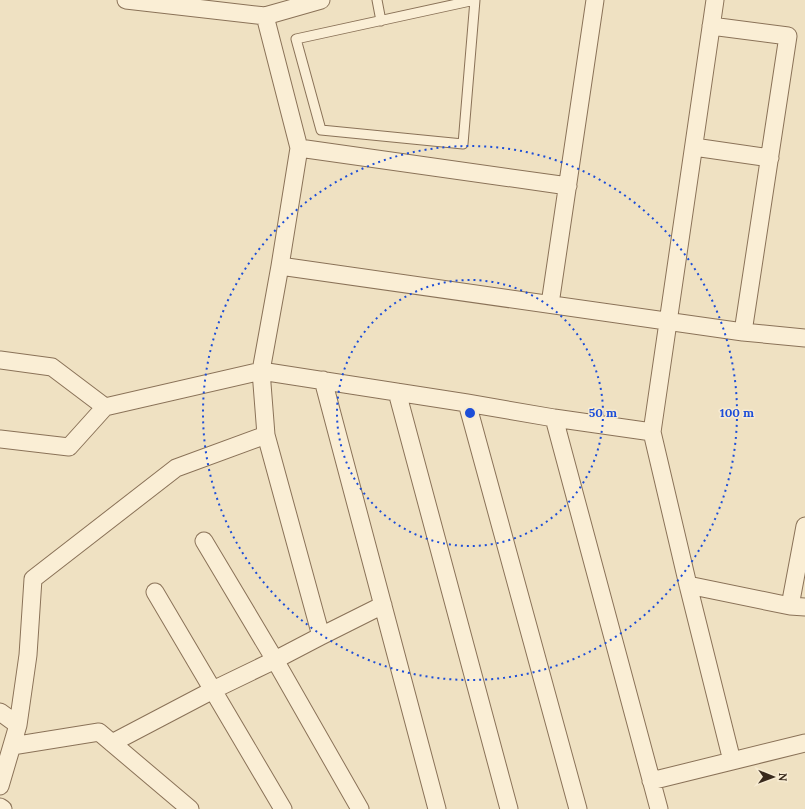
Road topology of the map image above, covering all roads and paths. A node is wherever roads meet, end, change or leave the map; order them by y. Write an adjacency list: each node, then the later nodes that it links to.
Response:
1 (126, 0): 6 (street)
2 (322, 0): 6 (street)
3 (377, 0): 7 (lane)
4 (595, 0): 12 (street)
5 (715, 0): 8 (street)
6 (265, 16): 10 (street)
7 (381, 21): 7 (lane)
8 (711, 26): 9 (street); 11 (street)
9 (694, 147): 11 (street); 15 (street)
10 (298, 148): 12 (street); 13 (street)
11 (770, 158): 16 (street)
12 (568, 186): 14 (street)
13 (280, 266): 14 (street); 19 (street)
14 (550, 304): 15 (street)
15 (668, 321): 16 (street); 25 (street)
16 (743, 332): 17 (street)
17 (805, 338)
18 (0, 360): 23 (street)
19 (261, 371): 20 (street); 23 (street); 26 (street)
20 (322, 380): 21 (street); 32 (street)
21 (397, 392): 22 (street); 51 (street)
22 (467, 403): 24 (street); 52 (street)
23 (106, 407): 27 (street)
24 (554, 418): 25 (street); 43 (street)
25 (652, 432): 30 (street)
26 (266, 435): 34 (street); 38 (street)
27 (0, 439)
28 (805, 526): 33 (street)
29 (204, 541): 35 (street)
30 (688, 584): 33 (street); 42 (street)
31 (155, 592): 36 (street)
32 (383, 605): 34 (street); 50 (street)
33 (798, 606)
34 (321, 636): 35 (street)
35 (275, 660): 36 (street); 49 (street)
36 (213, 690): 39 (street); 48 (street)
37 (0, 712): 38 (street)
38 (18, 725): 41 (street)
39 (112, 743): 41 (street); 47 (street)
40 (805, 743): 42 (street)
41 (12, 746): 44 (street)
42 (732, 761): 43 (street)
43 (651, 781): 53 (street)
44 (0, 786)
45 (0, 807): 46 (street)
46 (3, 809)
47 (190, 809)
48 (283, 809)
49 (360, 809)
50 (437, 809)
51 (509, 809)
52 (578, 809)
53 (658, 809)

